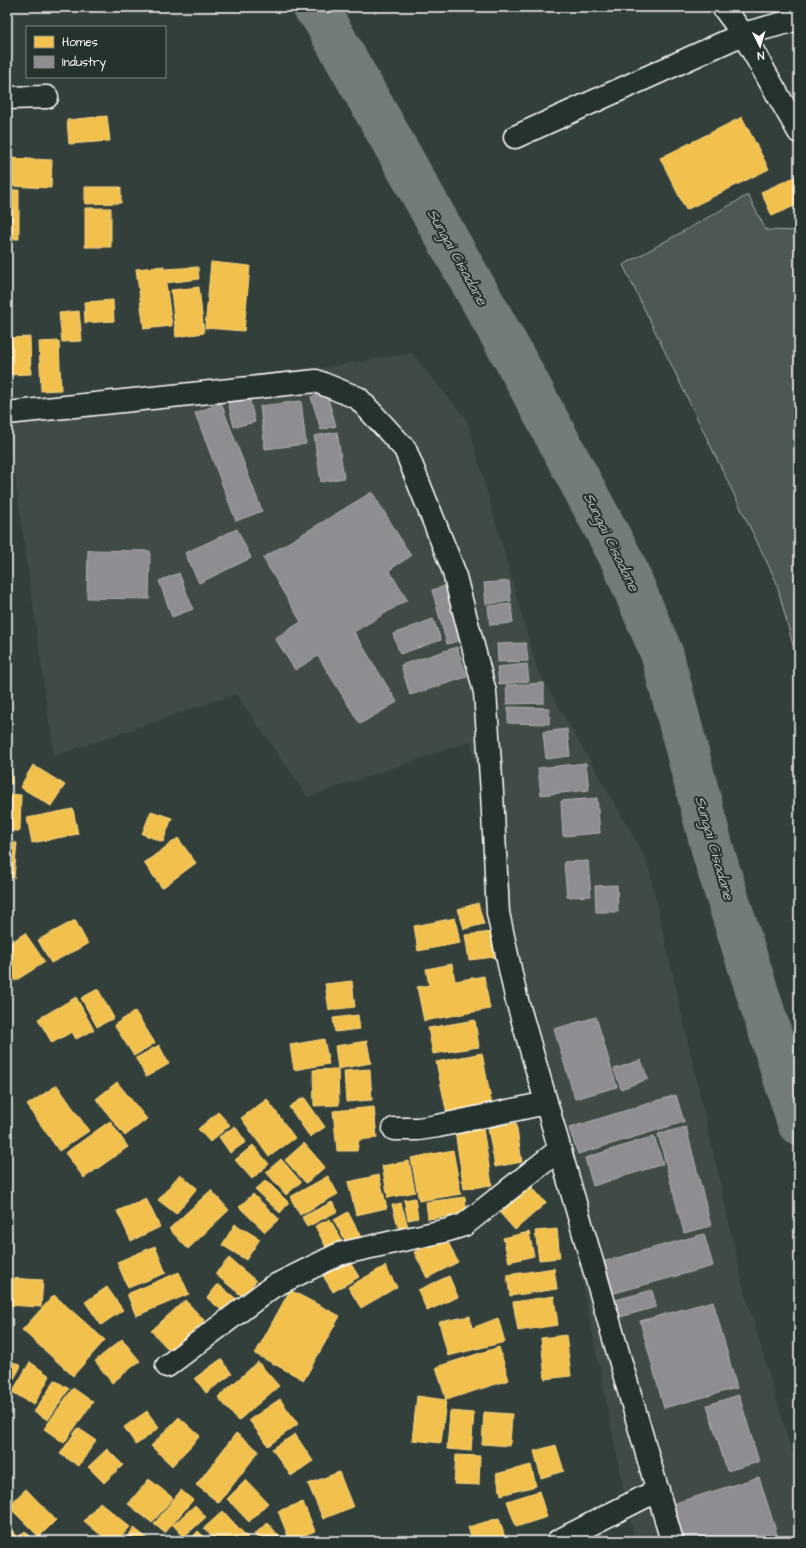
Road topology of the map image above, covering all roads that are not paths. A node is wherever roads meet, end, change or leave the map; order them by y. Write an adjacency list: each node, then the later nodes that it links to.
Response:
1 (723, 7): 3 (street)
2 (799, 19): 3 (street)
3 (743, 34): 6 (street); 7 (street)
4 (46, 97): 5 (street)
5 (7, 98)
6 (799, 132)
7 (515, 137)
8 (7, 413): 9 (street)
9 (546, 1103): 10 (street); 11 (street)
10 (394, 1129)
11 (559, 1150): 12 (street); 13 (street)
12 (167, 1366)
13 (658, 1490): 14 (street); 15 (street)
14 (558, 1541)
15 (672, 1541)

